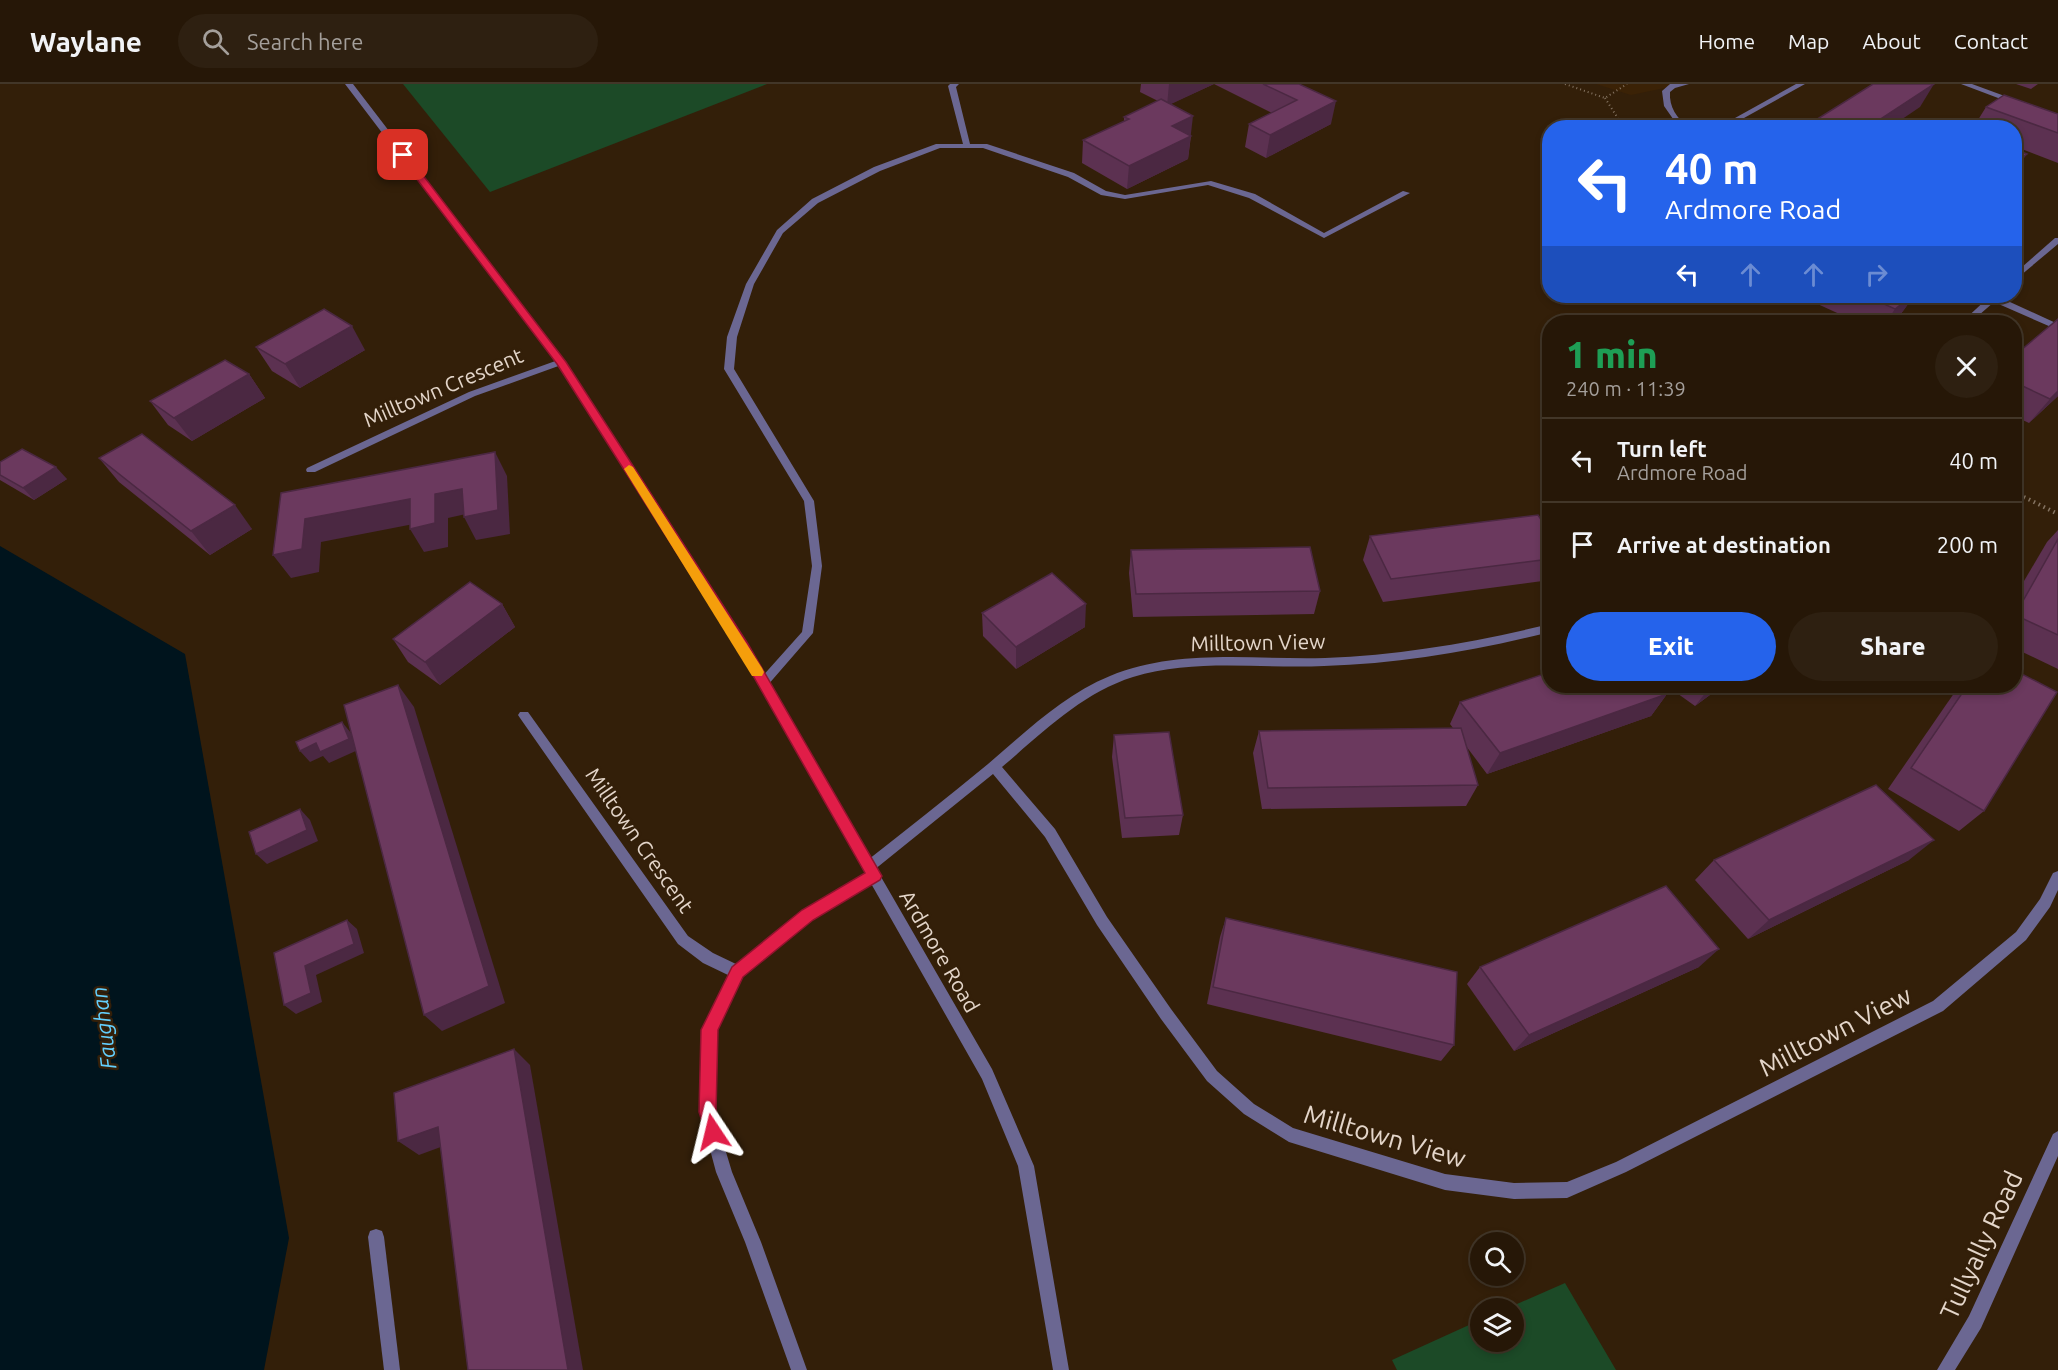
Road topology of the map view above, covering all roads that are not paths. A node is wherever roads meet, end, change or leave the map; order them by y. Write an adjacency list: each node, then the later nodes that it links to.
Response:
1 (349, 84): 18 (street, Ardmore Road)
2 (955, 84): 10 (street)
3 (1685, 84): 6 (street)
4 (1801, 84): 9 (street)
5 (1965, 84): 7 (street)
6 (1670, 85): 8 (street)
7 (2028, 106)
8 (1678, 120)
9 (1735, 120)
10 (967, 146): 11 (street); 21 (street)
11 (1406, 193)
12 (2058, 240): 13 (street)
13 (2022, 272)
14 (1987, 303): 16 (street)
15 (2007, 303): 17 (street)
16 (1974, 315)
17 (2058, 327)
18 (561, 362): 19 (street, Milltown Crescent); 21 (street, Ardmore Road)
19 (311, 470)
20 (1542, 630): 23 (street, Milltown View)
21 (763, 683): 24 (street, Ardmore Road)
22 (524, 715): 26 (street, Milltown Crescent)
23 (994, 766): 24 (street, Milltown View); 25 (street, Milltown View)
24 (872, 871): 26 (street); 31 (street, Ardmore Road)
25 (2058, 877)
26 (737, 972): 30 (street)
27 (2058, 1139): 32 (street, Tullyally Road)
28 (376, 1237): 29 (street)
29 (392, 1370)
30 (799, 1370)
31 (1061, 1370)
32 (1945, 1370)

